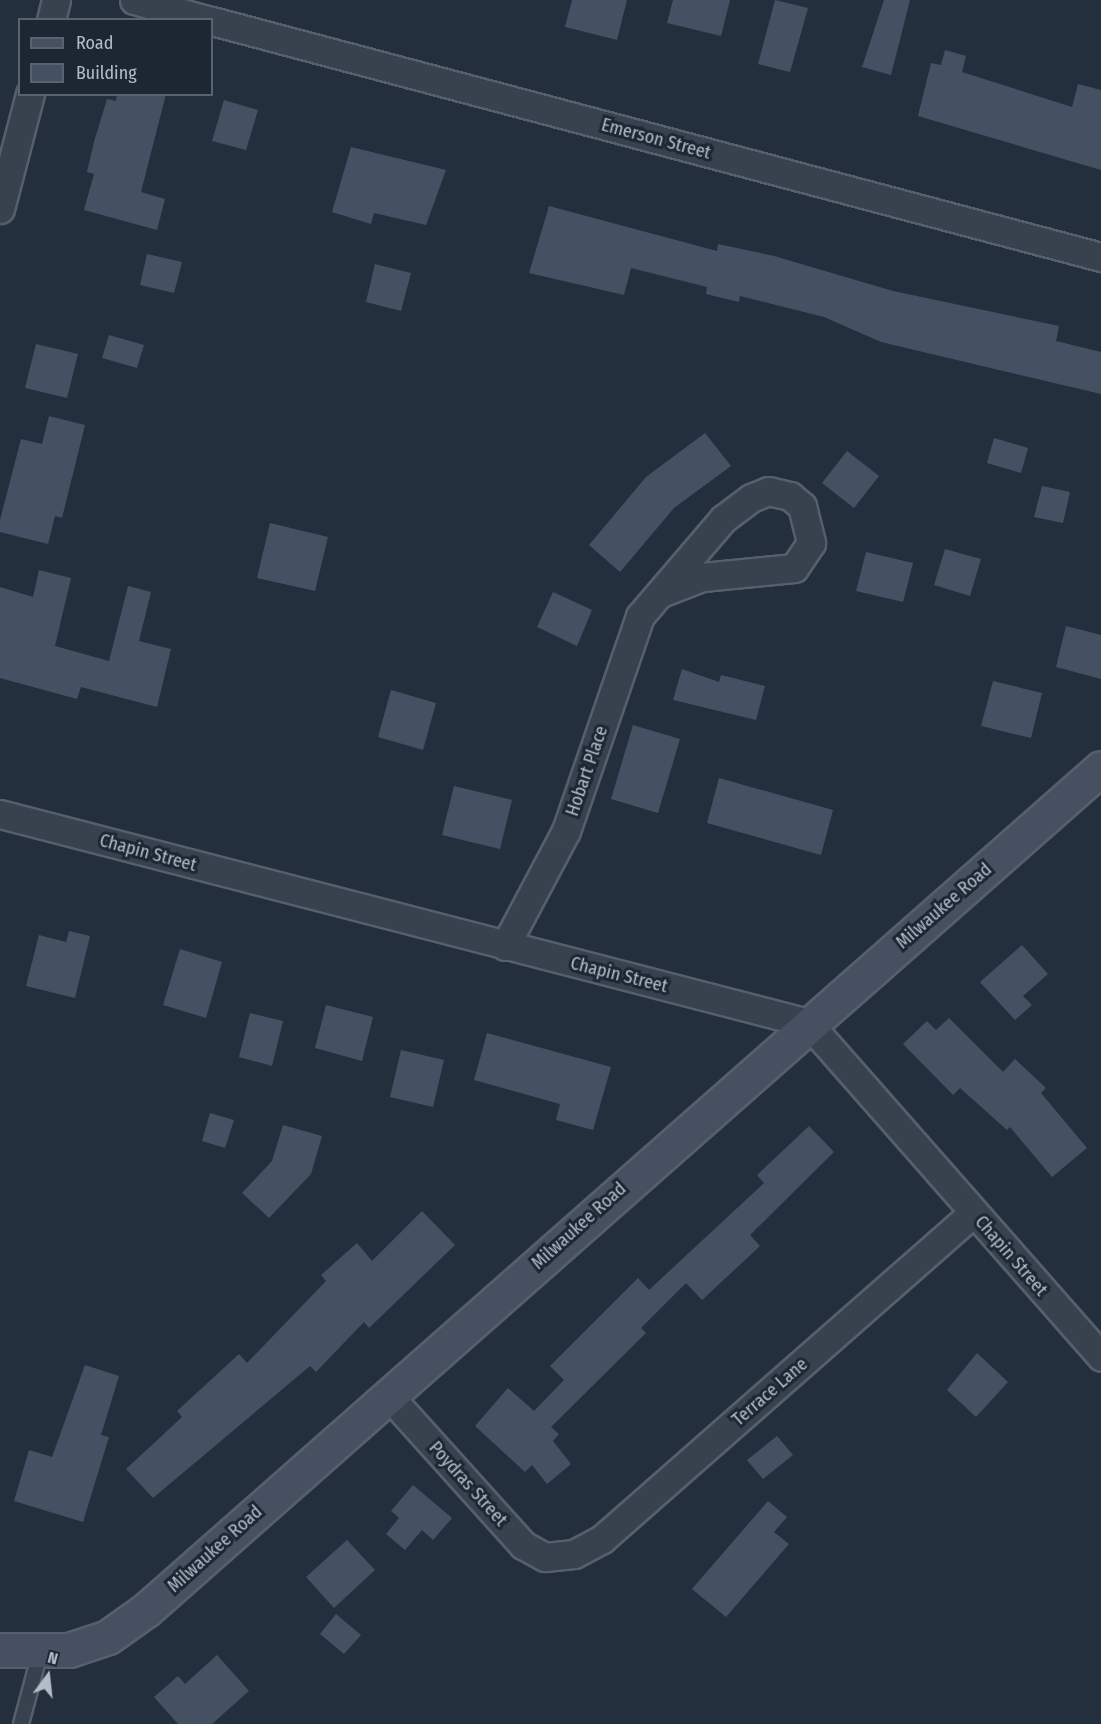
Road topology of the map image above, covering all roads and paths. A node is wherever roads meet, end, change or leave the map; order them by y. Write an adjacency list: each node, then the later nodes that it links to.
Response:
1 (56, 0): 3 (street)
2 (134, 0): 4 (street, Emerson Street)
3 (52, 18)
4 (202, 18)
5 (213, 21): 8 (street, Emerson Street)
6 (29, 96): 7 (street)
7 (0, 209)
8 (1101, 257)
9 (660, 593): 9 (street, Hobart Place); 12 (street, Hobart Place)
10 (1101, 768): 13 (street, Milwaukee Road)
11 (0, 814): 12 (street, Chapin Street)
12 (505, 946): 13 (street, Chapin Street)
13 (808, 1023): 14 (street, Chapin Street); 16 (street, Milwaukee Road)
14 (973, 1213): 15 (street, Chapin Street); 17 (street, Terrace Lane)
15 (1101, 1357)
16 (388, 1395): 17 (street, Poydras Street); 19 (street, Milwaukee Road)
17 (558, 1557)
18 (0, 1650): 19 (street, Milwaukee Road)
19 (40, 1653): 20 (lane)
20 (21, 1724)

